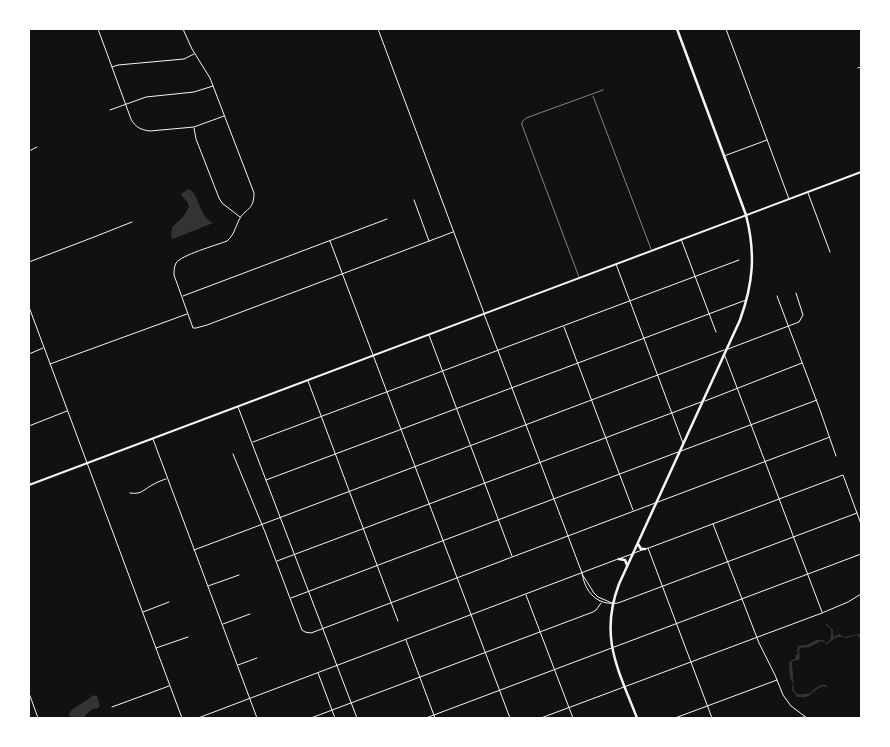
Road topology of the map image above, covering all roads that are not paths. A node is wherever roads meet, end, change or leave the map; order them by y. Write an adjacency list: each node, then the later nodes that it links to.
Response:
1 (98, 29): 7 (street)
2 (184, 29): 6 (street)
3 (378, 29): 31 (street)
4 (677, 29): 20 (main road)
5 (726, 29): 17 (street)
6 (194, 54): 7 (street); 10 (street)
7 (112, 67): 13 (street)
8 (861, 67): 9 (street)
9 (858, 68)
10 (214, 86): 13 (street); 15 (street)
11 (603, 90): 12 (lane)
12 (592, 94): 35 (lane); 42 (lane)
13 (125, 104): 14 (street); 16 (street)
14 (110, 110)
15 (225, 116): 16 (street); 25 (street)
16 (194, 127): 28 (street)
17 (767, 140): 20 (street); 23 (street)
18 (37, 147): 19 (street)
19 (29, 150)
20 (724, 156): 27 (main road)
21 (861, 172): 22 (main road)
22 (808, 192): 23 (main road); 36 (street)
23 (789, 199): 27 (main road)
24 (414, 200): 34 (street)
25 (252, 204): 26 (street); 28 (street)
26 (257, 205)
27 (746, 215): 32 (main road); 46 (main road)
28 (241, 217): 44 (street)
29 (388, 219): 33 (street)
30 (132, 222): 38 (street)
31 (453, 232): 34 (street); 51 (street)
32 (681, 239): 35 (main road); 41 (street)
33 (330, 241): 40 (street); 44 (street)
34 (429, 241): 40 (street)
35 (651, 251): 39 (main road)
36 (830, 252)
37 (739, 260): 41 (street)
38 (29, 262)
39 (616, 264): 42 (main road); 47 (street)
40 (342, 274): 50 (street); 63 (street)
41 (695, 276): 47 (street); 49 (street)
42 (579, 278): 51 (main road)
43 (796, 293): 52 (street)
44 (182, 296): 50 (street)
45 (776, 296): 55 (street)
46 (747, 300): 49 (street); 60 (main road)
47 (630, 301): 54 (street); 58 (street)
48 (29, 307): 59 (street)
49 (709, 313): 56 (street); 58 (street)
50 (188, 314): 67 (street)
51 (484, 314): 57 (main road); 61 (street)
52 (802, 318): 53 (street); 55 (street)
53 (805, 319)
54 (564, 326): 61 (street); 65 (street)
55 (788, 326): 60 (street); 66 (street)
56 (716, 332)
57 (428, 335): 63 (main road); 68 (street)
58 (643, 338): 65 (street); 69 (street)
59 (44, 348): 62 (street); 67 (street)
60 (726, 349): 64 (main road); 69 (street)
61 (498, 351): 68 (street); 71 (street)
62 (29, 354)
63 (374, 355): 70 (main road); 73 (street)
64 (724, 355): 72 (street); 76 (main road)
65 (578, 363): 71 (street); 74 (street)
66 (802, 363): 72 (street); 75 (street)
67 (50, 364): 79 (street)
68 (442, 372): 73 (street); 78 (street)
69 (658, 376): 74 (street); 80 (street)
70 (308, 380): 77 (main road); 81 (street)
71 (512, 388): 78 (street); 82 (street)
72 (737, 388): 76 (street); 83 (street)
73 (387, 392): 81 (street); 85 (street)
74 (592, 400): 82 (street); 86 (street)
75 (817, 400): 83 (street); 87 (street)
76 (702, 402): 80 (street); 90 (main road)
77 (238, 406): 88 (main road); 89 (street)
78 (456, 409): 85 (street); 91 (street)
79 (67, 411): 84 (street); 98 (street)
80 (671, 413): 86 (street); 90 (street)
81 (321, 417): 89 (street); 94 (street)
82 (526, 425): 91 (street); 96 (street)
83 (751, 425): 92 (street); 97 (street)
84 (29, 426)
85 (401, 429): 94 (street); 99 (street)
86 (606, 437): 96 (street); 100 (street)
87 (830, 437): 95 (street); 97 (street)
88 (152, 438): 98 (main road); 101 (street)
89 (252, 443): 102 (street)
90 (683, 444): 92 (main road)
91 (471, 446): 99 (street); 103 (street)
92 (680, 452): 100 (street); 109 (main road)
93 (234, 454): 117 (street)
94 (335, 454): 102 (street); 105 (street)
95 (836, 456)
96 (540, 462): 103 (street); 107 (street)
97 (765, 462): 108 (street); 109 (street)
98 (86, 463): 104 (main road); 149 (street)
99 (415, 467): 105 (street); 110 (street)
100 (620, 474): 107 (street); 111 (street)
101 (167, 478): 106 (street); 124 (street)
102 (266, 480): 113 (street)
103 (484, 483): 110 (street); 114 (street)
104 (29, 484)
105 (350, 492): 113 (street); 118 (street)
106 (130, 493)
107 (554, 499): 114 (street); 119 (street)
108 (779, 499): 112 (street); 115 (street); 120 (street)
109 (657, 502): 111 (street); 122 (main road)
110 (429, 503): 118 (street); 121 (street)
111 (633, 511): 119 (street)
112 (857, 513): 116 (street); 120 (street)
113 (280, 518): 117 (street); 125 (street)
114 (498, 520): 121 (street); 128 (street)
115 (713, 524): 123 (street); 131 (street)
116 (861, 524)
117 (262, 525): 124 (street); 130 (street)
118 (363, 528): 125 (street); 132 (street)
119 (568, 536): 128 (street); 134 (street)
120 (793, 537): 131 (street); 136 (street)
121 (443, 541): 132 (street); 137 (street)
122 (638, 544): 123 (main road); 126 (main road)
123 (646, 549): 126 (street); 138 (street)
124 (194, 550): 139 (street)
125 (294, 554): 130 (street); 140 (street)
126 (633, 554): 129 (street); 133 (main road)
127 (861, 554): 136 (street)
128 (512, 557): 137 (street)
129 (619, 559): 133 (main road); 134 (street)
130 (276, 561): 143 (street)
131 (728, 562): 138 (street); 144 (street)
132 (377, 566): 140 (street); 146 (street)
133 (628, 566): 148 (main road)
134 (582, 573): 141 (street); 147 (street); 148 (street)
135 (239, 575): 139 (street)
136 (808, 575): 144 (street); 150 (street)
137 (457, 577): 146 (street); 152 (street)
138 (662, 586): 148 (street); 155 (street)
139 (208, 587): 154 (street)
140 (308, 591): 143 (street); 156 (street)
141 (526, 594): 152 (street); 157 (street)
142 (861, 594): 150 (street)
143 (290, 598): 156 (street)
144 (742, 599): 155 (street); 159 (street)
145 (169, 602): 149 (street)
146 (391, 602): 153 (street); 156 (street)
147 (601, 602): 148 (street); 157 (street)
148 (613, 604): 162 (main road)
149 (142, 612): 161 (street)
150 (822, 613): 159 (street)
151 (250, 614): 154 (street)
152 (471, 615): 160 (street); 163 (street)
153 (398, 621)
154 (222, 624): 166 (street)
155 (676, 624): 162 (street); 165 (street)
156 (322, 628): 167 (street)
157 (540, 632): 163 (street); 168 (street)
158 (188, 637): 161 (street)
159 (757, 637): 165 (street); 171 (street)
160 (406, 640): 167 (street); 170 (street)
161 (156, 648): 172 (street)
162 (612, 648): 168 (street); 173 (main road)
163 (485, 653): 170 (street); 174 (street)
164 (257, 658): 166 (street)
165 (691, 662): 173 (street); 178 (street)
166 (237, 665): 176 (street)
167 (337, 666): 169 (street); 177 (street)
168 (555, 670): 174 (street); 180 (street)
169 (318, 673): 176 (street); 181 (street)
170 (420, 677): 177 (street); 182 (street)
171 (777, 680): 178 (street); 183 (street)
172 (170, 686): 179 (street); 185 (street)
173 (625, 686): 180 (street); 196 (main road)
174 (500, 690): 182 (street); 193 (street)
175 (29, 693): 184 (street)
176 (250, 698): 186 (street); 187 (street)
177 (351, 703): 181 (street); 190 (street)
178 (708, 706): 197 (street); 198 (street)
179 (112, 708)
180 (569, 708): 194 (street); 195 (street)
181 (332, 710): 188 (street); 189 (street)
182 (434, 715): 191 (street); 192 (street)
183 (804, 716): 199 (street); 200 (street)
184 (38, 718)
185 (182, 718)
186 (198, 718)
187 (257, 718)
188 (311, 718)
189 (335, 718)
190 (356, 718)
191 (426, 718)
192 (435, 718)
193 (510, 718)
194 (541, 718)
195 (573, 718)
196 (637, 718)
197 (675, 718)
198 (712, 718)
199 (799, 718)
200 (807, 718)

